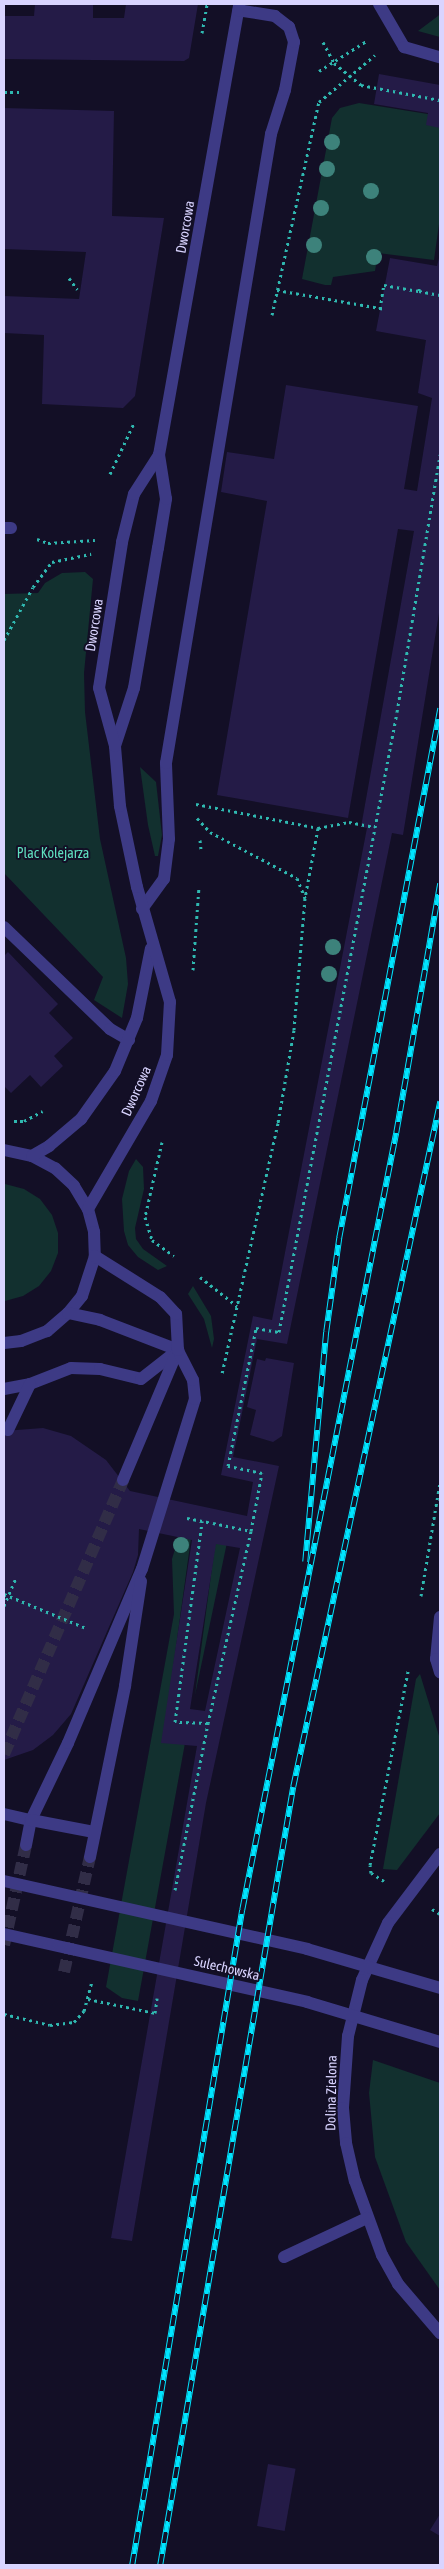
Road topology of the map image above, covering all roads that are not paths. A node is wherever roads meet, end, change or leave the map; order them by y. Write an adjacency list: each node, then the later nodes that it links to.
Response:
1 (379, 4): 3 (street)
2 (238, 7): 4 (street, Dworcowa); 6 (street)
3 (440, 56)
4 (159, 455): 5 (street, Dworcowa); 5 (street, Dworcowa)
5 (115, 746): 6 (street, Dworcowa)
6 (142, 909): 8 (street, Dworcowa)
7 (4, 927): 9 (street)
8 (151, 946): 9 (street, Dworcowa); 12 (street, Dworcowa)
9 (130, 1040): 11 (street, Dworcowa)
10 (4, 1150): 11 (street)
11 (32, 1156): 12 (street)
12 (88, 1209): 13 (street)
13 (95, 1256): 14 (street); 16 (street)
14 (68, 1313): 15 (street); 16 (street)
15 (4, 1343)
16 (178, 1350): 17 (street); 20 (street); 21 (street)
17 (30, 1384): 18 (street); 19 (street)
18 (4, 1389)
19 (8, 1430)
20 (123, 1480)
21 (142, 1569): 25 (street); 26 (street)
22 (440, 1617): 23 (street)
23 (440, 1672)
24 (4, 1814): 25 (street)
25 (31, 1820): 26 (street); 27 (street)
26 (94, 1832): 29 (street)
27 (26, 1845)
28 (440, 1854): 34 (street, Dolina Zielona)
29 (90, 1857)
30 (4, 1881): 32 (street)
31 (4, 1934): 33 (street, Sulechowska)
32 (440, 1988)
33 (440, 2042)
34 (366, 2218): 35 (street); 36 (street, Dolina Zielona)
35 (284, 2257)
36 (440, 2333)

